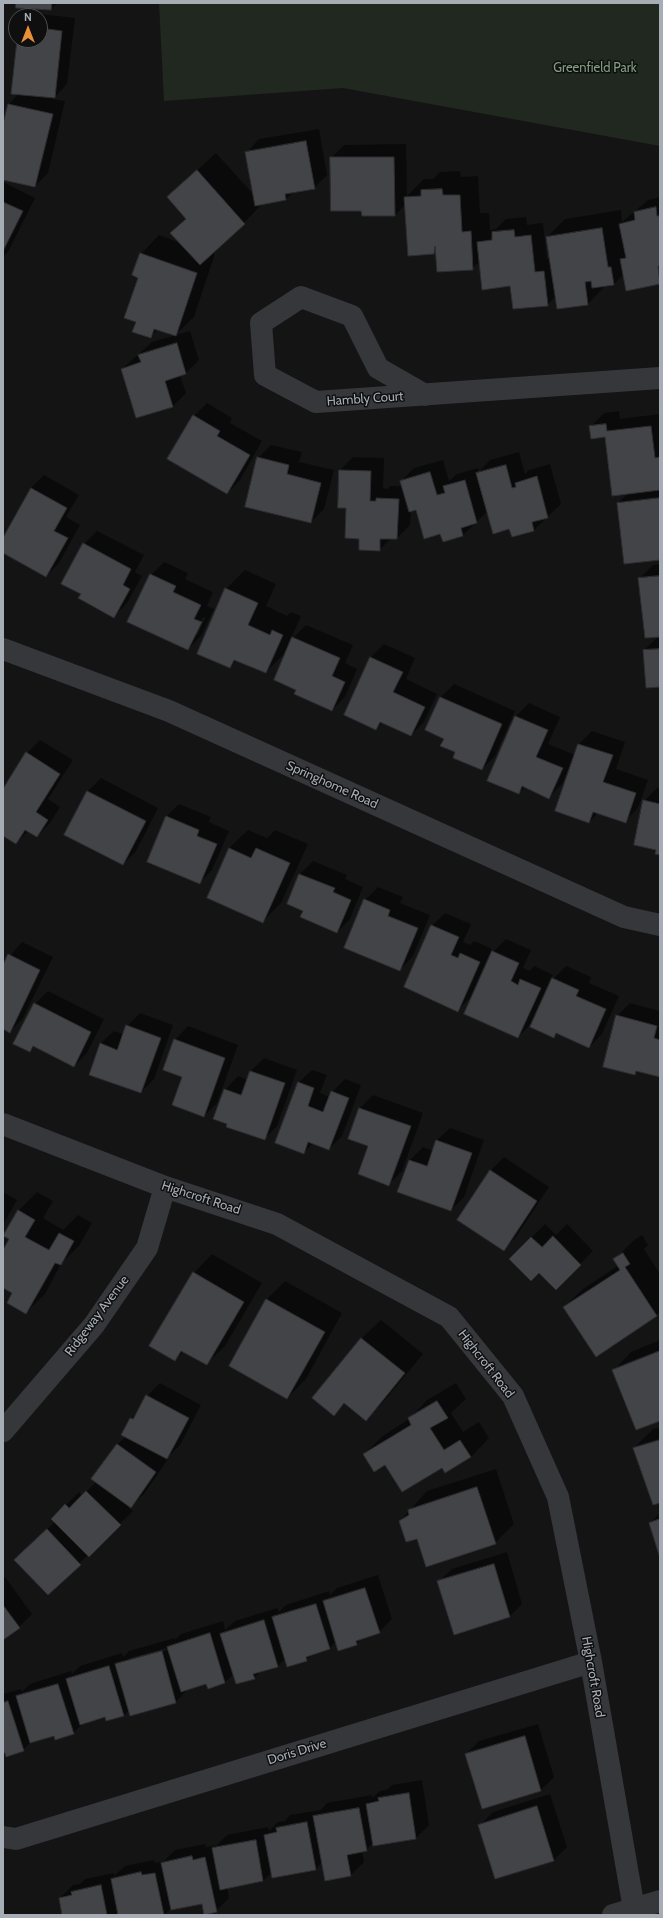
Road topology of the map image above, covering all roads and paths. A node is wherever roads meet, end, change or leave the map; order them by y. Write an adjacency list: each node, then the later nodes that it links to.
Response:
1 (660, 378): 2 (street, Hambly Court)
2 (425, 395): 2 (street, Hambly Court)
3 (5, 654): 4 (street, Springhome Road)
4 (660, 925)
5 (3, 1124): 6 (street, Highcroft Road)
6 (165, 1187): 7 (street, Ridgeway Avenue); 8 (street, Highcroft Road)
7 (3, 1431)
8 (590, 1662): 9 (street, Doris Drive); 11 (street, Highcroft Road)
9 (3, 1838)
10 (660, 1901): 11 (street)
11 (634, 1909): 12 (street)
12 (613, 1915)

